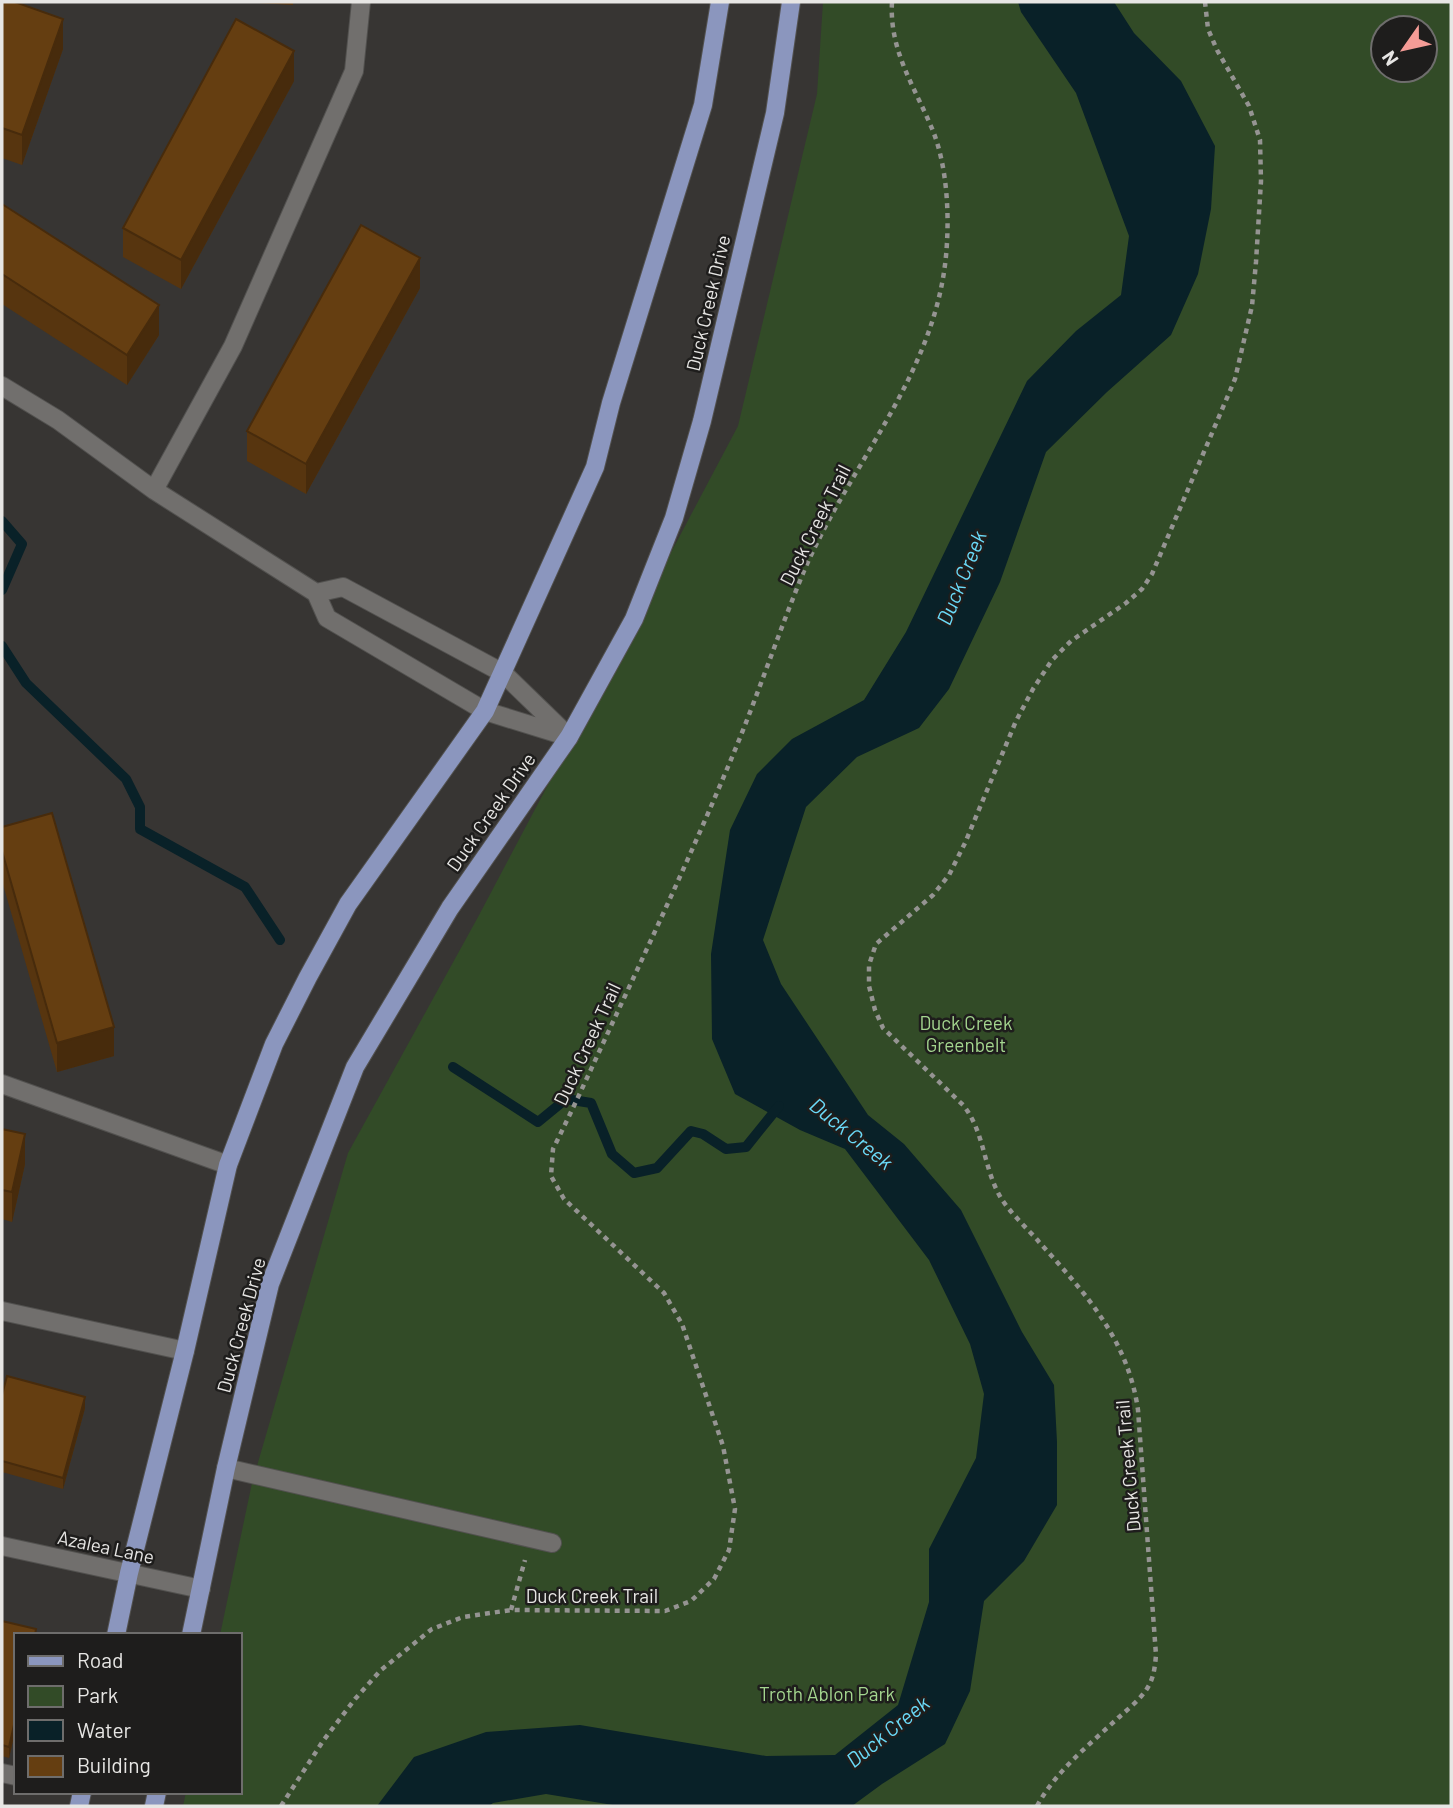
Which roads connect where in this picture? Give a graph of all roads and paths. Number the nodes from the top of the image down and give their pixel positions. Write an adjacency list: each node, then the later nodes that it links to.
1 (360, 2): 7 (street)
2 (720, 2): 9 (main road)
3 (791, 2): 11 (main road, Duck Creek Drive)
4 (892, 2): 22 (path, Duck Creek Trail)
5 (1205, 2): 26 (path, Duck Creek Trail)
6 (2, 386): 7 (street)
7 (154, 490): 8 (street)
8 (316, 593): 9 (street); 10 (street)
9 (503, 673): 10 (main road); 11 (street)
10 (485, 711): 11 (street); 13 (main road)
11 (569, 737): 16 (main road, Duck Creek Drive)
12 (2, 1084): 13 (street)
13 (228, 1165): 15 (main road)
14 (2, 1311): 15 (street)
15 (186, 1351): 20 (main road)
16 (226, 1468): 17 (street); 21 (main road, Duck Creek Drive)
17 (530, 1538): 18 (street); 22 (path)
18 (552, 1542)
19 (2, 1546): 20 (street, Azalea Lane)
20 (129, 1573): 21 (street, Azalea Lane); 23 (main road)
21 (201, 1589): 24 (main road, Duck Creek Drive)
22 (511, 1610): 25 (path, Duck Creek Trail)
23 (116, 1633)
24 (191, 1633)
25 (281, 1806)
26 (1037, 1806)

